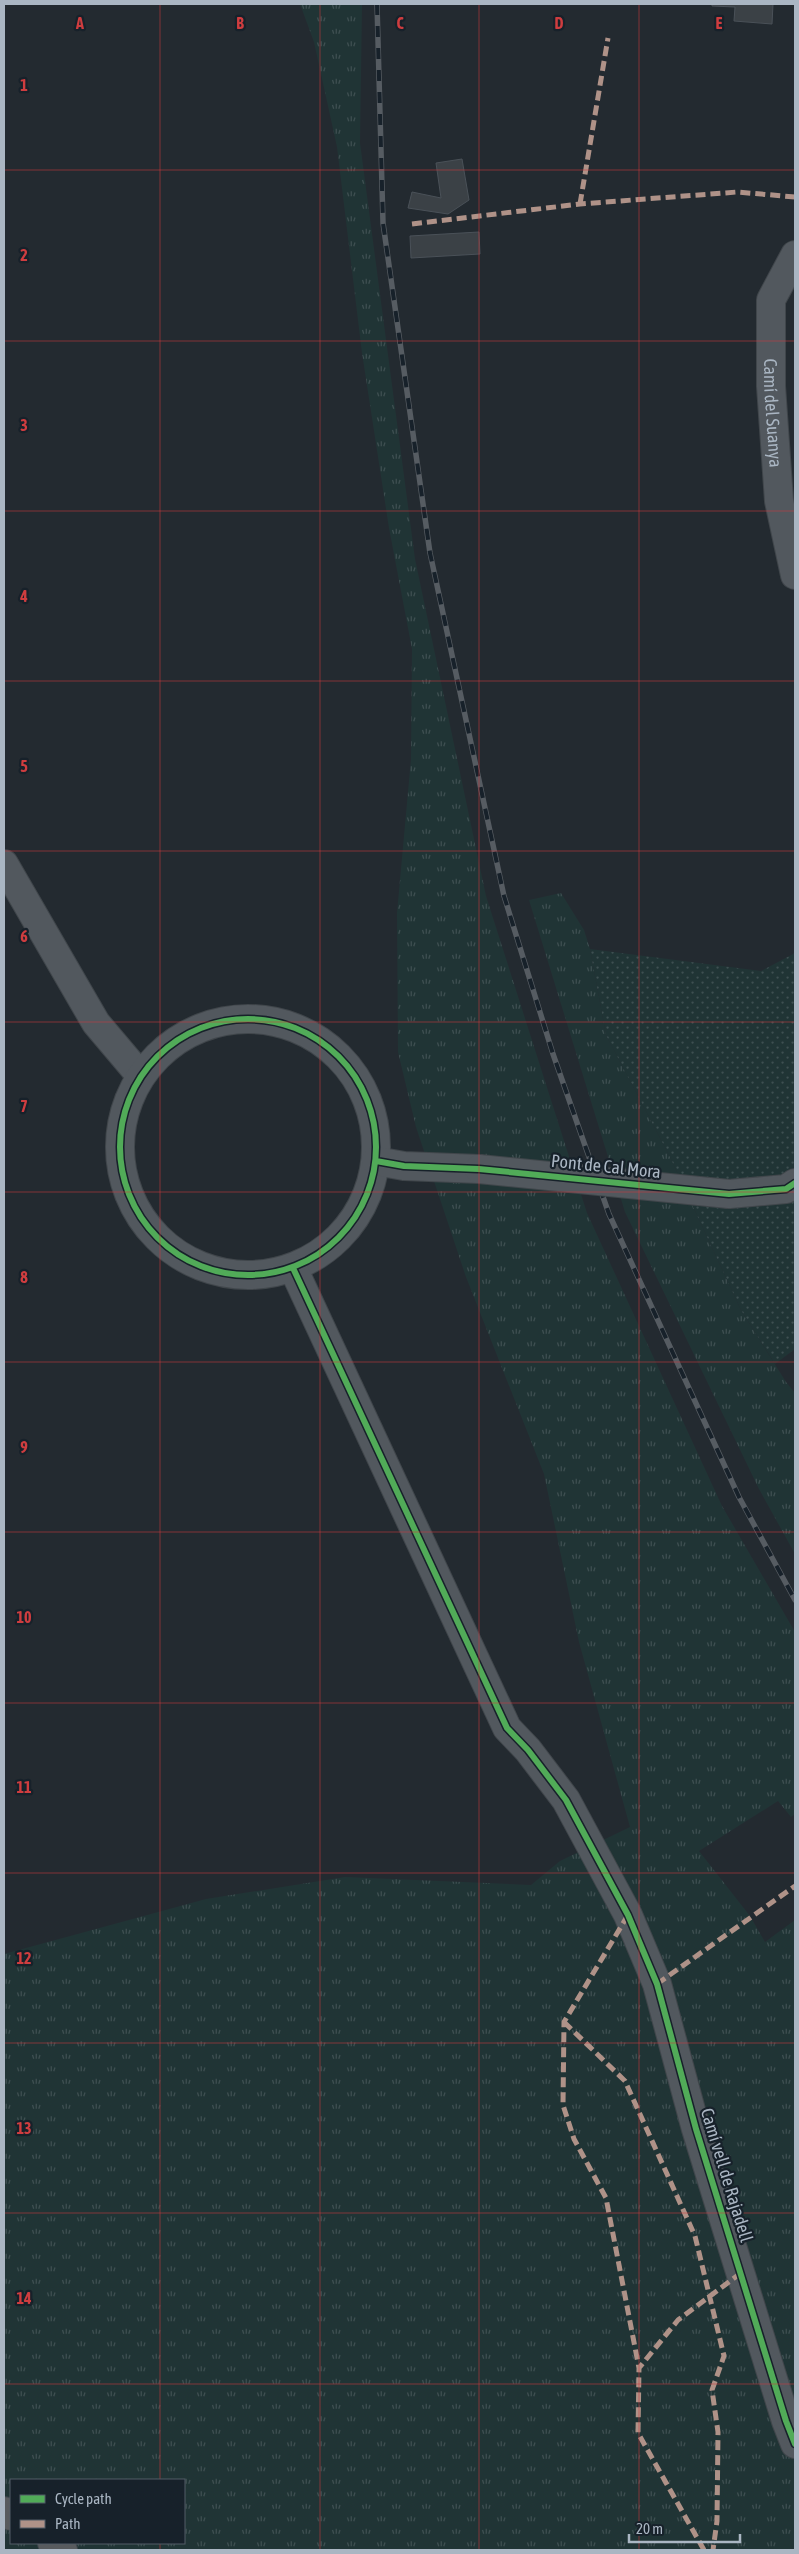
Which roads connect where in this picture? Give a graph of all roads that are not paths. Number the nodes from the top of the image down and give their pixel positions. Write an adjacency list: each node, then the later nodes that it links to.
1 (795, 255): 2 (street, Camí del Suanya)
2 (795, 575)
3 (4, 864): 4 (street)
4 (140, 1075): 5 (street); 7 (street)
5 (376, 1161): 6 (street, Pont de Cal Mora, bridge); 7 (street)
6 (795, 1183)
7 (293, 1268): 8 (street, Camí vell de Rajadell)
8 (795, 2444)

